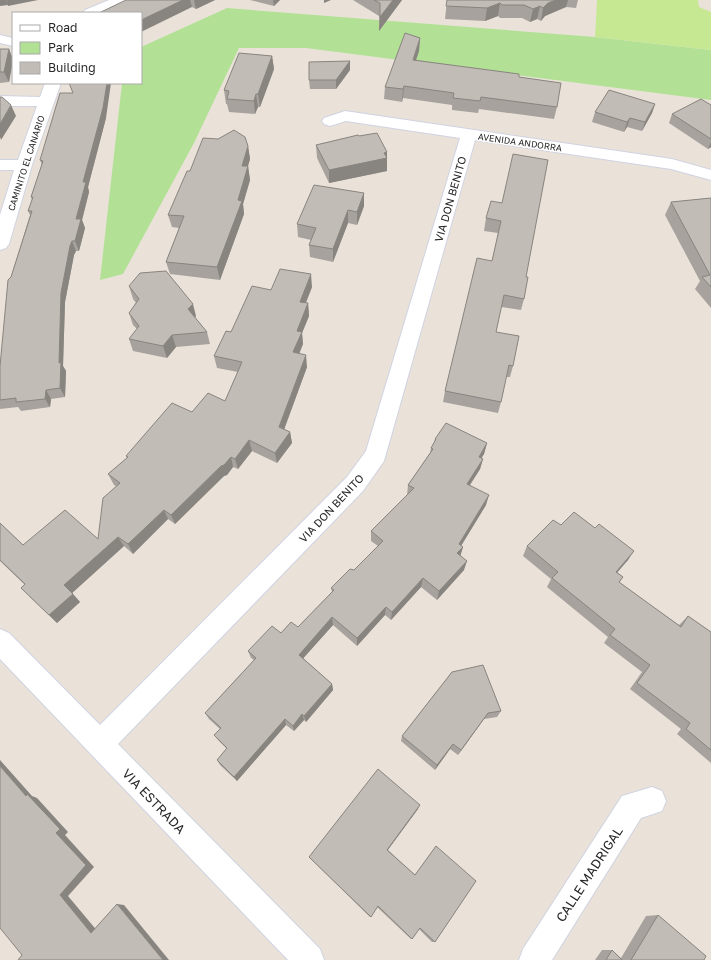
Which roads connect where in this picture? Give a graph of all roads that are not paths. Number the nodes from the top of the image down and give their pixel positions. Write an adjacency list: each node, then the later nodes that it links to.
1 (120, 0): 2 (street)
2 (92, 12)
3 (0, 39): 4 (street)
4 (12, 42)
5 (54, 84): 7 (street, CAMINITO EL CANARIO)
6 (0, 101): 7 (street)
7 (46, 102): 11 (street, CAMINITO EL CANARIO)
8 (330, 121): 9 (street, AVENIDA ANDORRA)
9 (470, 134): 12 (street, AVENIDA ANDORRA); 15 (street, VIA DON BENITO)
10 (0, 165): 11 (street)
11 (24, 165): 13 (street, CAMINITO EL CANARIO)
12 (711, 175)
13 (0, 244)
14 (0, 641): 15 (street, VIA ESTRADA)
15 (99, 745): 17 (street, VIA ESTRADA)
16 (652, 801): 18 (street, CALLE MADRIGAL)
17 (309, 960)
18 (534, 960)

